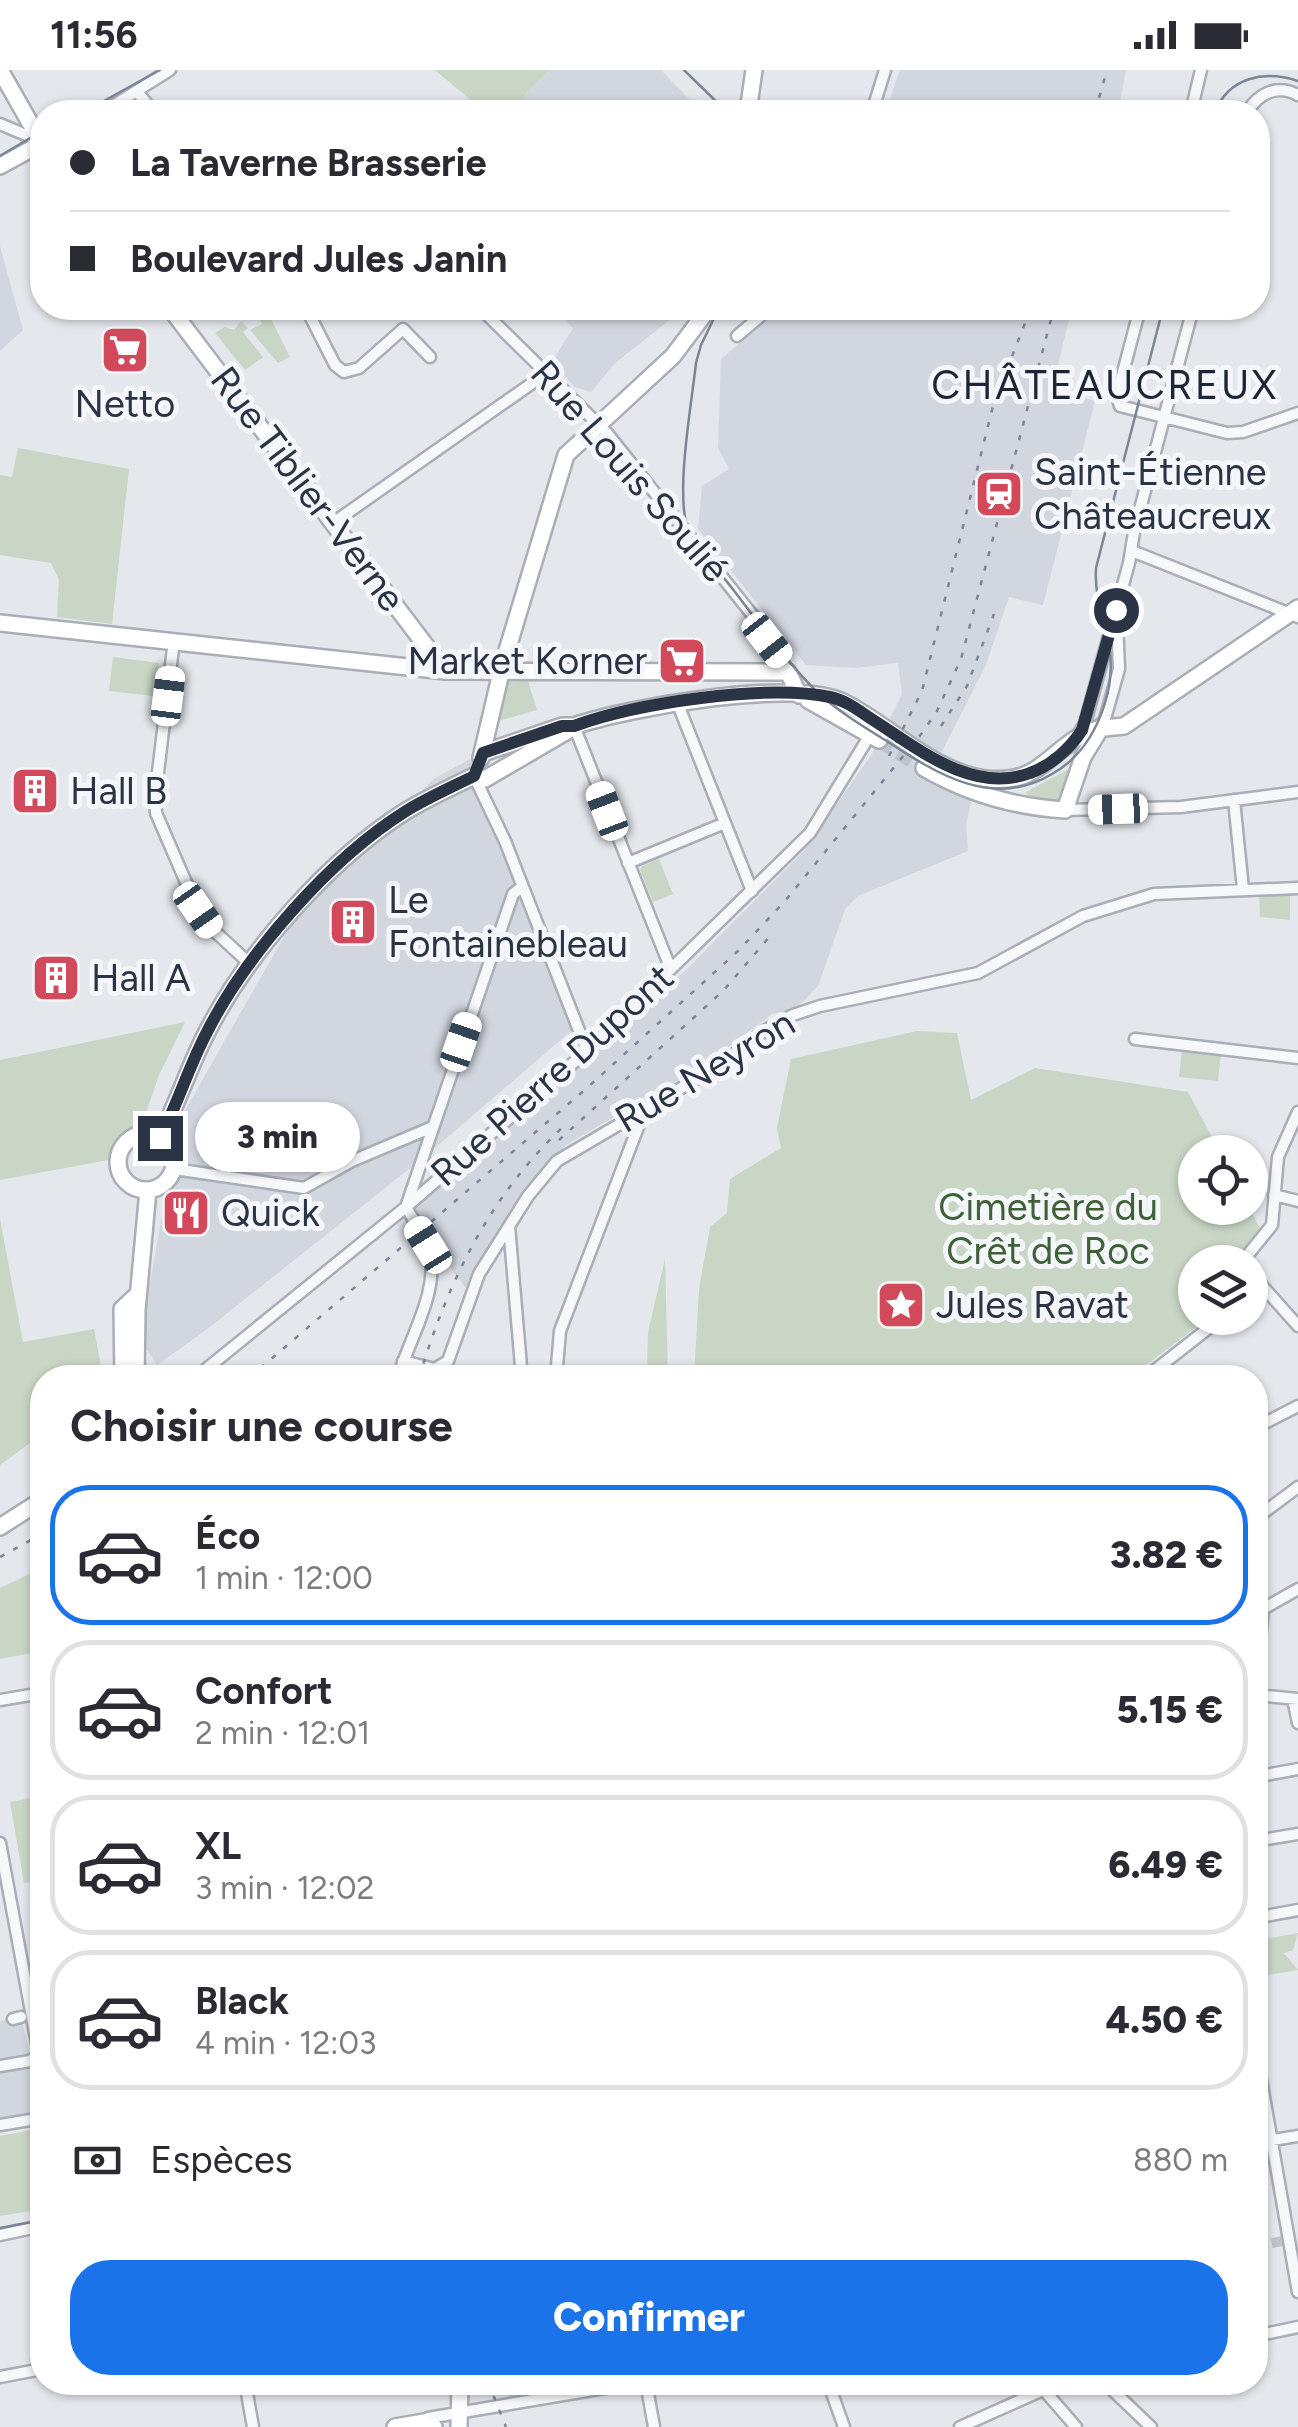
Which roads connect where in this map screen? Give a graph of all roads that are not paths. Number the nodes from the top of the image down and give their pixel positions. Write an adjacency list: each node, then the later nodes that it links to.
1 (0, 70): 14 (main road)
2 (170, 70): 7 (street)
3 (754, 70): 10 (main road)
4 (885, 70): 11 (street)
5 (1202, 70): 12 (street)
6 (1294, 92): 13 (street)
7 (138, 93): 8 (street); 9 (street)
8 (125, 100)
9 (144, 100)
10 (750, 100)
11 (876, 100)
12 (1194, 100)
13 (1259, 100)
14 (30, 122)
15 (0, 124): 16 (street)
16 (30, 136)
17 (30, 150): 18 (main road)
18 (0, 166)
19 (179, 320): 32 (main road, Rue Tiblier-Verne)
20 (312, 320): 27 (street)
21 (493, 320): 28 (street, Rue Louis Soulié)
22 (700, 320): 31 (main road)
23 (756, 320): 26 (street)
24 (1137, 320): 30 (street)
25 (1191, 320): 30 (street)
26 (737, 336)
27 (430, 357)
28 (548, 372): 31 (street, Rue Louis Soulié); 32 (street)
29 (1298, 413): 30 (street)
30 (1165, 418): 33 (street)
31 (598, 424): 39 (main road); 40 (street, Rue Louis Soulié)
32 (332, 523): 38 (main road, Rue Tiblier-Verne)
33 (1132, 551): 34 (street); 35 (street)
34 (1116, 610): 45 (street); 47 (street)
35 (1295, 613): 45 (main road)
36 (0, 623): 37 (main road)
37 (174, 640): 38 (main road); 60 (street)
38 (452, 671): 39 (main road); 42 (main road, Rue Tiblier-Verne)
39 (501, 672): 40 (main road); 42 (main road)
40 (788, 672): 41 (main road, Rue Louis Soulié)
41 (798, 695): 43 (main road); 46 (main road)
42 (494, 701): 48 (main road)
43 (677, 702): 44 (main road); 54 (street)
44 (574, 726): 48 (main road); 50 (main road); 55 (street)
45 (1102, 726): 47 (main road); 53 (main road)
46 (878, 734): 49 (main road); 59 (street, Rue Pierre Dupont)
47 (1077, 738): 49 (main road)
48 (483, 753): 50 (main road)
49 (927, 762): 53 (main road)
50 (474, 776): 56 (street); 60 (main road)
51 (1298, 792): 52 (street)
52 (1234, 800): 53 (street); 58 (street)
53 (1065, 810)
54 (725, 823): 55 (street); 59 (street)
55 (628, 864): 61 (street)
56 (522, 886): 63 (street); 67 (street)
57 (1298, 888): 58 (street, Rue Neyron)
58 (1243, 889): 65 (street, Rue Neyron)
59 (752, 891): 61 (street, Rue Pierre Dupont)
60 (250, 964): 68 (main road)
61 (670, 967): 63 (street, Rue Pierre Dupont)
62 (1135, 1039): 64 (street)
63 (587, 1051): 73 (street, Rue Pierre Dupont)
64 (1298, 1058)
65 (645, 1109): 74 (street, Rue Neyron); 88 (street)
66 (1298, 1112): 71 (street)
67 (430, 1128): 69 (street); 73 (street)
68 (160, 1138): 69 (main road); 70 (main road)
69 (174, 1169): 70 (main road)
70 (148, 1190): 77 (main road)
71 (1274, 1195): 72 (street); 75 (street)
72 (1298, 1201)
73 (406, 1207): 80 (street); 83 (street, Rue Pierre Dupont)
74 (509, 1226): 86 (street, Rue Neyron); 87 (street)
75 (1256, 1245)
76 (1268, 1292): 78 (street)
77 (138, 1294): 81 (main road); 82 (main road)
78 (1298, 1326)
79 (1200, 1335): 89 (street)
80 (403, 1361): 84 (street); 85 (street, Rue Neyron)
81 (123, 1365)
82 (136, 1365)
83 (211, 1365)
84 (402, 1365)
85 (419, 1365)
86 (442, 1365)
87 (521, 1365)
88 (557, 1365)
89 (1162, 1365)
90 (1298, 1406): 91 (street)
91 (1268, 1421)
92 (1298, 1487): 94 (street)
93 (30, 1508): 95 (main road)
94 (1268, 1509)
95 (0, 1527)
96 (1298, 1590): 97 (street)
97 (1268, 1607)
98 (30, 1694): 101 (street)
99 (1268, 1695): 100 (street)
100 (1296, 1699): 102 (street)
101 (0, 1700)
102 (1298, 1723)
103 (1298, 1769): 104 (street)
104 (1268, 1775)
105 (1298, 1834): 106 (street)
106 (1268, 1839)
107 (0, 1843): 110 (street)
108 (1298, 1910): 109 (street)
109 (1268, 1916)
110 (30, 2001)
111 (30, 2061): 112 (street)
112 (0, 2066)
113 (1268, 2118): 117 (street)
114 (30, 2120): 115 (street)
115 (0, 2125)
116 (1298, 2136): 117 (street)
117 (1272, 2140): 118 (street); 121 (street)
118 (1268, 2141)
119 (30, 2229): 120 (street)
120 (0, 2235)
121 (1298, 2292)
122 (1298, 2327): 123 (street)
123 (1268, 2333)
124 (30, 2371): 125 (street)
125 (0, 2377)
126 (247, 2395): 136 (street)
127 (460, 2395): 134 (main road)
128 (582, 2395): 134 (street)
129 (646, 2395): 138 (street)
130 (833, 2395): 139 (street)
131 (1033, 2395): 140 (street)
132 (1048, 2395): 141 (street)
133 (1118, 2395): 142 (street)
134 (460, 2421): 135 (street)
135 (429, 2424): 137 (main road)
136 (253, 2427)
137 (395, 2427)
138 (654, 2427)
139 (844, 2427)
140 (960, 2427)
141 (1076, 2427)
142 (1152, 2427)

